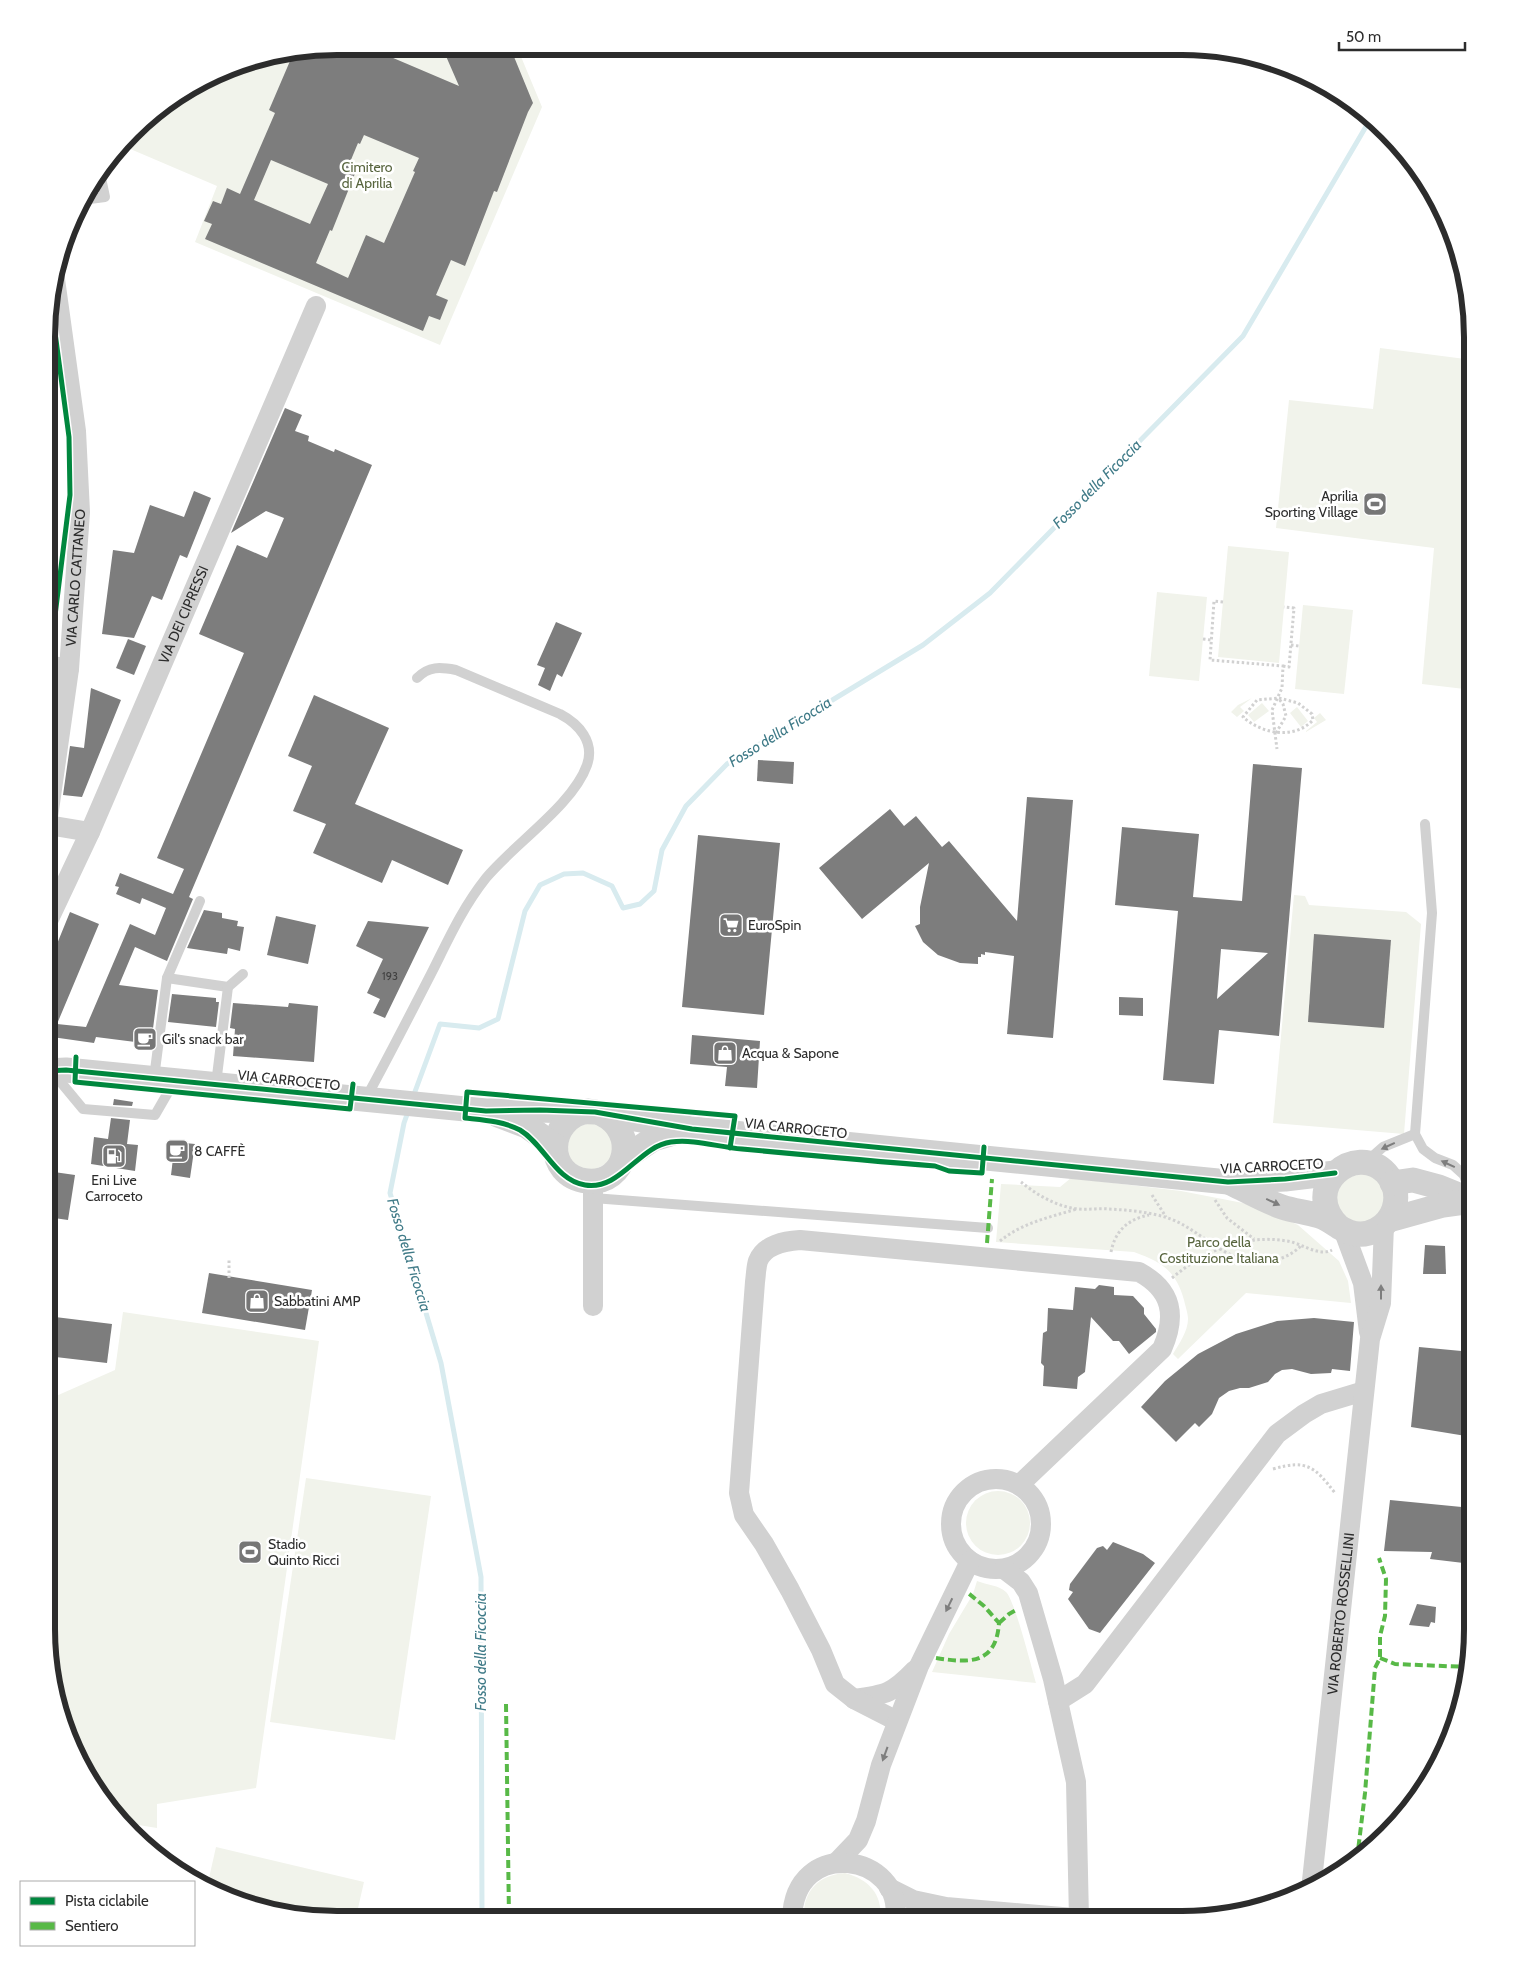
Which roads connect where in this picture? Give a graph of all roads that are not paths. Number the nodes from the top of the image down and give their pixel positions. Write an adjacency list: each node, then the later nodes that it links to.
1 (102, 181): 2 (lane)
2 (91, 199)
3 (58, 297): 6 (street, VIA CARLO CATTANEO)
4 (316, 306): 11 (street, VIA DEI CIPRESSI)
5 (55, 667): 6 (street)
6 (69, 669): 8 (street, VIA CARLO CATTANEO)
7 (417, 678): 21 (lane)
8 (55, 768)
9 (1425, 824): 25 (lane)
10 (55, 826): 11 (street)
11 (90, 832): 13 (street, VIA DEI CIPRESSI)
12 (200, 901): 15 (lane)
13 (55, 906)
14 (243, 974): 16 (lane)
15 (167, 978): 16 (lane); 19 (lane)
16 (228, 987): 20 (lane)
17 (55, 1068): 19 (street, VIA CARROCETO)
18 (55, 1071): 19 (lane)
19 (165, 1079): 20 (street, VIA CARROCETO)
20 (216, 1084): 21 (street, VIA CARROCETO)
21 (366, 1099): 22 (street, VIA CARROCETO)
22 (486, 1111): 23 (street, VIA CARROCETO); 26 (street, VIA CARROCETO)
23 (595, 1112): 24 (street, VIA CARROCETO); 26 (street); 27 (street)
24 (692, 1128): 27 (street, VIA CARROCETO); 32 (street, VIA CARROCETO)
25 (1415, 1134): 28 (lane, one-way to 28); 30 (lane, one-way to 25)
26 (555, 1146): 33 (street)
27 (623, 1159): 33 (street, VIA CARROCETO)
28 (1365, 1163): 29 (street, VIA CARROCETO); 31 (street)
29 (1335, 1173): 32 (street, VIA CARROCETO); 38 (street, VIA CARROCETO)
30 (1464, 1175)
31 (1392, 1183): 34 (street); 36 (street)
32 (1221, 1188): 38 (street, VIA CARROCETO, one-way to 38)
33 (593, 1189): 37 (lane); 39 (street)
34 (1464, 1197)
35 (1464, 1201): 36 (street, VIA CARROCETO)
36 (1386, 1222): 38 (street, VIA CARROCETO); 40 (street, VIA ROBERTO ROSSELLINI, one-way to 36)
37 (988, 1228)
38 (1338, 1235): 40 (street, VIA ROBERTO ROSSELLINI)
39 (593, 1306)
40 (1370, 1339): 41 (street, VIA ROBERTO ROSSELLINI)
41 (1364, 1391): 49 (street); 52 (street, VIA ROBERTO ROSSELLINI)
42 (1020, 1485): 43 (street); 44 (street); 48 (street)
43 (1033, 1551): 45 (street); 46 (street)
44 (970, 1561): 45 (street); 47 (street, one-way to 47)
45 (1004, 1569): 46 (street)
46 (1028, 1594): 49 (street)
47 (919, 1666): 48 (street); 50 (street)
48 (854, 1699): 50 (street)
49 (1058, 1701): 57 (street)
50 (897, 1721): 51 (street, one-way to 51)
51 (837, 1862): 53 (street); 54 (street)
52 (1312, 1879)
53 (888, 1888): 55 (street); 56 (street)
54 (793, 1911)
55 (895, 1911)
56 (992, 1911)
57 (1084, 1911)

